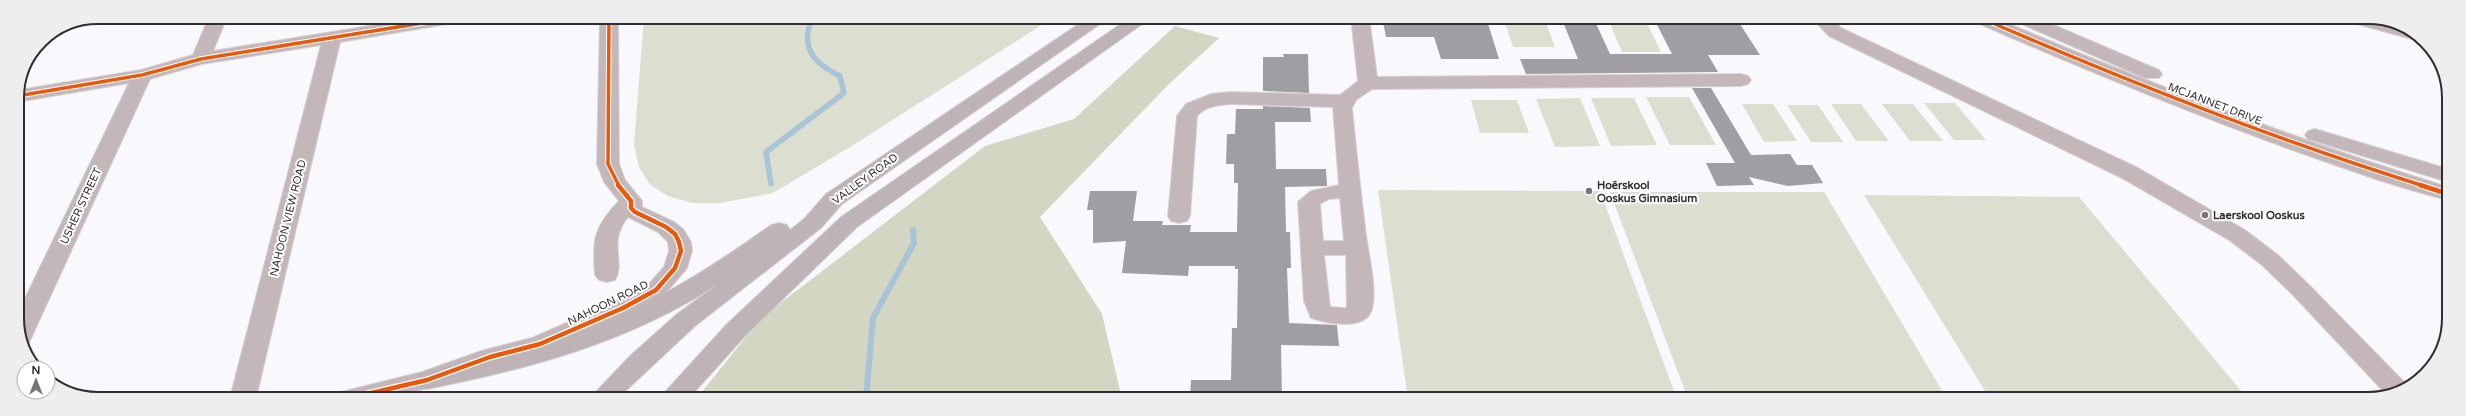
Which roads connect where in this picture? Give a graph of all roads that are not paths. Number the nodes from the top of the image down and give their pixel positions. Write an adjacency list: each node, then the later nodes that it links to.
1 (215, 24): 10 (street)
2 (417, 24): 9 (street)
3 (608, 24): 20 (street, NAHOON ROAD)
4 (1092, 24): 19 (highway, VALLEY ROAD)
5 (1133, 24): 31 (highway)
6 (1361, 24): 13 (street)
7 (1827, 24): 27 (street)
8 (2034, 25): 16 (street, MCJANNET DRIVE); 18 (street, MCJANNET DRIVE)
9 (332, 38): 10 (street); 28 (street, NAHOON VIEW ROAD)
10 (201, 59): 11 (street)
11 (142, 75): 14 (street); 25 (street, USHER STREET)
12 (1741, 80): 13 (street)
13 (1368, 83): 15 (street)
14 (24, 95)
15 (1344, 101): 17 (street); 21 (street)
16 (2442, 174)
17 (1350, 191): 22 (street); 23 (street)
18 (2442, 192)
19 (834, 199): 26 (highway); 30 (highway, VALLEY ROAD)
20 (631, 200): 24 (street); 26 (street, NAHOON ROAD)
21 (1179, 216)
22 (1312, 248): 23 (street); 23 (street)
23 (1356, 248)
24 (608, 275)
25 (25, 326)
26 (427, 380): 29 (street)
27 (2394, 387)
28 (244, 392)
29 (376, 392)
30 (609, 392)
31 (679, 392)

